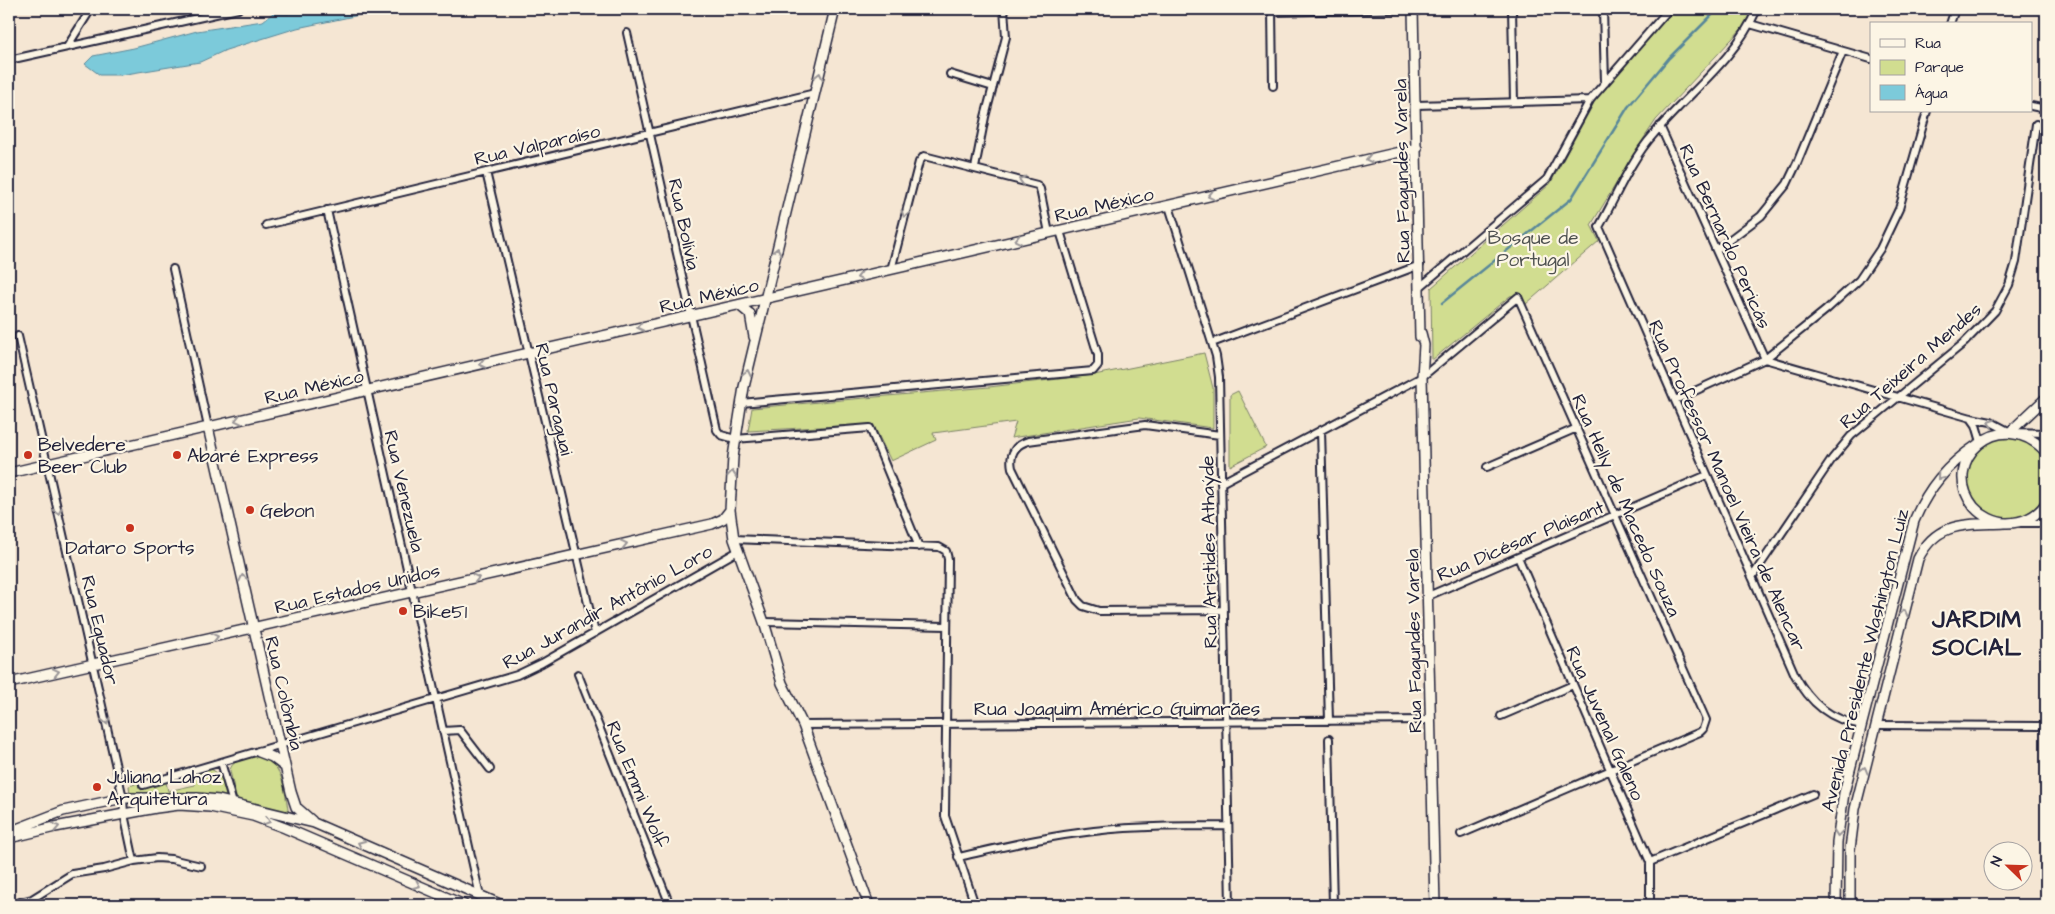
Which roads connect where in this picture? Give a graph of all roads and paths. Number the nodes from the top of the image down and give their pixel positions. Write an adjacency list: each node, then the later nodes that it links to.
1 (91, 9): 15 (street)
2 (238, 9): 15 (street)
3 (835, 9): 23 (main road, one-way to 3)
4 (1004, 9): 22 (street)
5 (1413, 9): 11 (street); 26 (main road, Rua Fagundes Varela)
6 (1512, 9): 25 (street)
7 (1603, 9): 20 (street)
8 (1669, 9): 20 (street)
9 (1757, 9): 13 (street)
10 (1954, 9): 12 (street)
11 (1272, 10): 21 (street)
12 (1951, 22)
13 (1750, 24): 16 (street); 31 (street)
14 (628, 33): 32 (street, Rua Bolívia)
15 (67, 47): 18 (street)
16 (1843, 51): 17 (street); 41 (street)
17 (1870, 59)
18 (9, 60)
19 (950, 74): 22 (street)
20 (1605, 83): 24 (street)
21 (1273, 86)
22 (993, 87): 34 (street)
23 (815, 93): 32 (street, Rua Valparaíso); 46 (main road, one-way to 23)
24 (1590, 100): 25 (street); 45 (street)
25 (1514, 102): 26 (street)
26 (1416, 105): 33 (main road, Rua Fagundes Varela)
27 (2032, 106): 28 (street)
28 (2046, 109)
29 (1927, 112): 53 (street)
30 (2036, 124): 56 (street, Rua Teixeira Mendes)
31 (1660, 126): 41 (street, Rua Bernardo Pericás); 58 (street, Rua Professor Manoel Vieira de Alencar)
32 (650, 133): 35 (street, Rua Valparaíso); 48 (street, Rua Bolívia)
33 (1416, 148): 36 (main road, Rua México, one-way to 36); 42 (main road, Rua Fagundes Varela)
34 (975, 168): 40 (street, one-way to 34); 44 (street, one-way to 44)
35 (486, 172): 37 (street, Rua Valparaíso); 52 (street, Rua Paraguai)
36 (1169, 206): 39 (main road, Rua México); 51 (street, Rua Aristides Athaýde)
37 (327, 210): 38 (street, Rua Valparaíso); 55 (street, Rua Venezuela)
38 (266, 225)
39 (1060, 231): 40 (main road, Rua México); 59 (street)
40 (1049, 233): 44 (main road, Rua México, one-way to 44)
41 (1716, 250): 53 (street, Rua Bernardo Pericás)
42 (1420, 265): 45 (main road, Rua Fagundes Varela); 51 (street)
43 (173, 269): 61 (street, Rua Colômbia)
44 (891, 270): 46 (main road, Rua México, one-way to 46)
45 (1420, 287): 54 (main road, Rua Fagundes Varela)
46 (766, 299): 47 (main road, Rua México); 50 (main road)
47 (739, 305): 48 (main road, Rua México); 50 (main road)
48 (690, 316): 52 (main road, Rua México, one-way to 52); 67 (street, Rua Bolívia)
49 (18, 336): 70 (street, Rua Equador)
50 (755, 342): 59 (main road, one-way to 50)
51 (1212, 343): 66 (street, Rua Aristides Athaýde)
52 (529, 353): 55 (main road, Rua México, one-way to 55); 85 (street, Rua Paraguai)
53 (1765, 359): 56 (street); 58 (street)
54 (1422, 377): 62 (street, Rua Helly de Macedo Souza); 63 (street); 89 (main road, Rua Fagundes Varela)
55 (367, 390): 61 (main road, Rua México, one-way to 61); 88 (street, Rua Venezuela)
56 (1897, 397): 60 (street); 87 (street, Rua Teixeira Mendes)
57 (2046, 398): 64 (main road)
58 (1675, 400): 73 (street, Rua Professor Manoel Vieira de Alencar)
59 (741, 403): 67 (main road)
60 (1971, 418): 64 (street, one-way to 60); 68 (street)
61 (208, 427): 70 (main road, Rua México); 93 (main road, Rua Colômbia, one-way to 61)
62 (1577, 428): 71 (street); 77 (street, Rua Helly de Macedo Souza)
63 (1321, 430): 74 (street); 102 (street)
64 (2010, 432): 65 (street); 68 (main road, Avenida Presidente Washington Luiz); 69 (main road)
65 (2046, 433)
66 (1220, 435): 74 (street, Rua Aristides Athaýde); 90 (street)
67 (735, 439): 76 (main road, one-way to 67); 83 (street)
68 (1979, 444): 81 (main road); 106 (main road, Avenida Presidente Washington Luiz, one-way to 106)
69 (2046, 452)
70 (47, 464): 72 (main road, Rua México); 95 (street, Rua Equador, one-way to 95)
71 (1487, 467)
72 (9, 473)
73 (1708, 475): 77 (street, Rua Dicésar Plaisant); 87 (street, Rua Professor Manoel Vieira de Alencar)
74 (1221, 483): 90 (street, Rua Aristides Athaýde)
75 (2046, 503): 78 (main road)
76 (730, 510): 80 (main road, Rua Estados Unidos); 82 (main road)
77 (1616, 515): 86 (street, Rua Dicésar Plaisant); 116 (street, Rua Helly de Macedo Souza)
78 (2017, 523): 79 (street); 81 (main road, Avenida Presidente Washington Luiz)
79 (2046, 523)
80 (712, 524): 82 (main road); 85 (main road, Rua Estados Unidos, one-way to 80)
81 (2005, 524): 107 (main road, Avenida Presidente Washington Luiz, one-way to 81)
82 (734, 539): 83 (street); 84 (main road)
83 (919, 547): 92 (street)
84 (738, 551): 91 (main road); 94 (street, Rua Jurandir Antônio Loro)
85 (576, 555): 88 (main road, Rua Estados Unidos, one-way to 85); 94 (street, Rua Paraguai)
86 (1518, 557): 89 (street, Rua Dicésar Plaisant); 98 (street, Rua Juvenal Galeno)
87 (1752, 577): 106 (street, Rua Professor Manoel Vieira de Alencar)
88 (412, 592): 93 (main road, Rua Estados Unidos); 99 (street, Rua Venezuela)
89 (1428, 596): 101 (main road, Rua Fagundes Varela)
90 (1224, 610): 103 (street, Rua Aristides Athaýde)
91 (764, 622): 92 (street); 105 (main road)
92 (947, 626): 104 (street)
93 (254, 628): 95 (main road, Rua Estados Unidos, one-way to 93); 111 (main road, Rua Colômbia)
94 (595, 633): 99 (street, Rua Jurandir Antônio Loro)
95 (93, 664): 97 (main road, Rua Estados Unidos, one-way to 95); 119 (street, Rua Equador, one-way to 119)
96 (578, 674): 135 (street, Rua Emmi Wolf)
97 (9, 683)
98 (1573, 685): 100 (street); 116 (street, Rua Juvenal Galeno)
99 (436, 700): 109 (street, Rua Venezuela); 111 (street, Rua Jurandir Antônio Loro)
100 (1501, 716)
101 (1431, 720): 102 (street, Rua Joaquim Américo Guimarães); 140 (main road, Rua Fagundes Varela)
102 (1329, 721): 103 (street, Rua Joaquim Américo Guimarães)
103 (1226, 722): 104 (street, Rua Joaquim Américo Guimarães); 123 (street, Rua Aristides Athaýde)
104 (946, 724): 105 (street, Rua Joaquim Américo Guimarães); 127 (street)
105 (803, 725): 136 (main road)
106 (1862, 725): 107 (main road); 142 (main road, Avenida Presidente Washington Luiz, one-way to 142)
107 (1876, 725): 108 (street); 143 (main road, Avenida Presidente Washington Luiz, one-way to 107)
108 (2046, 726)
109 (443, 731): 115 (street); 131 (street, Rua Venezuela)
110 (1329, 739): 139 (street)
111 (280, 745): 112 (street, Rua Jurandir Antônio Loro); 114 (main road, Rua Colômbia)
112 (259, 752): 113 (street, Rua Jurandir Antônio Loro); 114 (main road)
113 (221, 762): 117 (street, Rua Jurandir Antônio Loro); 120 (street)
114 (285, 767): 122 (main road, Rua Colômbia)
115 (490, 769)
116 (1610, 770): 125 (street); 129 (street, Rua Juvenal Galeno)
117 (143, 785)
118 (1813, 794): 129 (street)
119 (123, 798): 120 (main road); 121 (street, Rua Equador); 124 (main road)
120 (234, 808): 121 (main road); 122 (main road); 133 (main road, one-way to 133)
121 (124, 814): 126 (main road, one-way to 121); 128 (street, Rua Equador)
122 (314, 823): 131 (main road, one-way to 122)
123 (1228, 826): 127 (street); 138 (street, Rua Aristides Athaýde)
124 (9, 832)
125 (1461, 834)
126 (9, 838)
127 (958, 857): 137 (street)
128 (134, 861): 130 (street); 132 (street)
129 (1650, 862): 141 (street, Rua Juvenal Galeno)
130 (202, 866)
131 (480, 896): 134 (main road)
132 (20, 902)
133 (464, 905)
134 (502, 905)
135 (670, 905)
136 (869, 905)
137 (975, 905)
138 (1230, 905)
139 (1333, 905)
140 (1435, 905)
141 (1650, 905)
142 (1836, 905)
143 (1850, 905)

